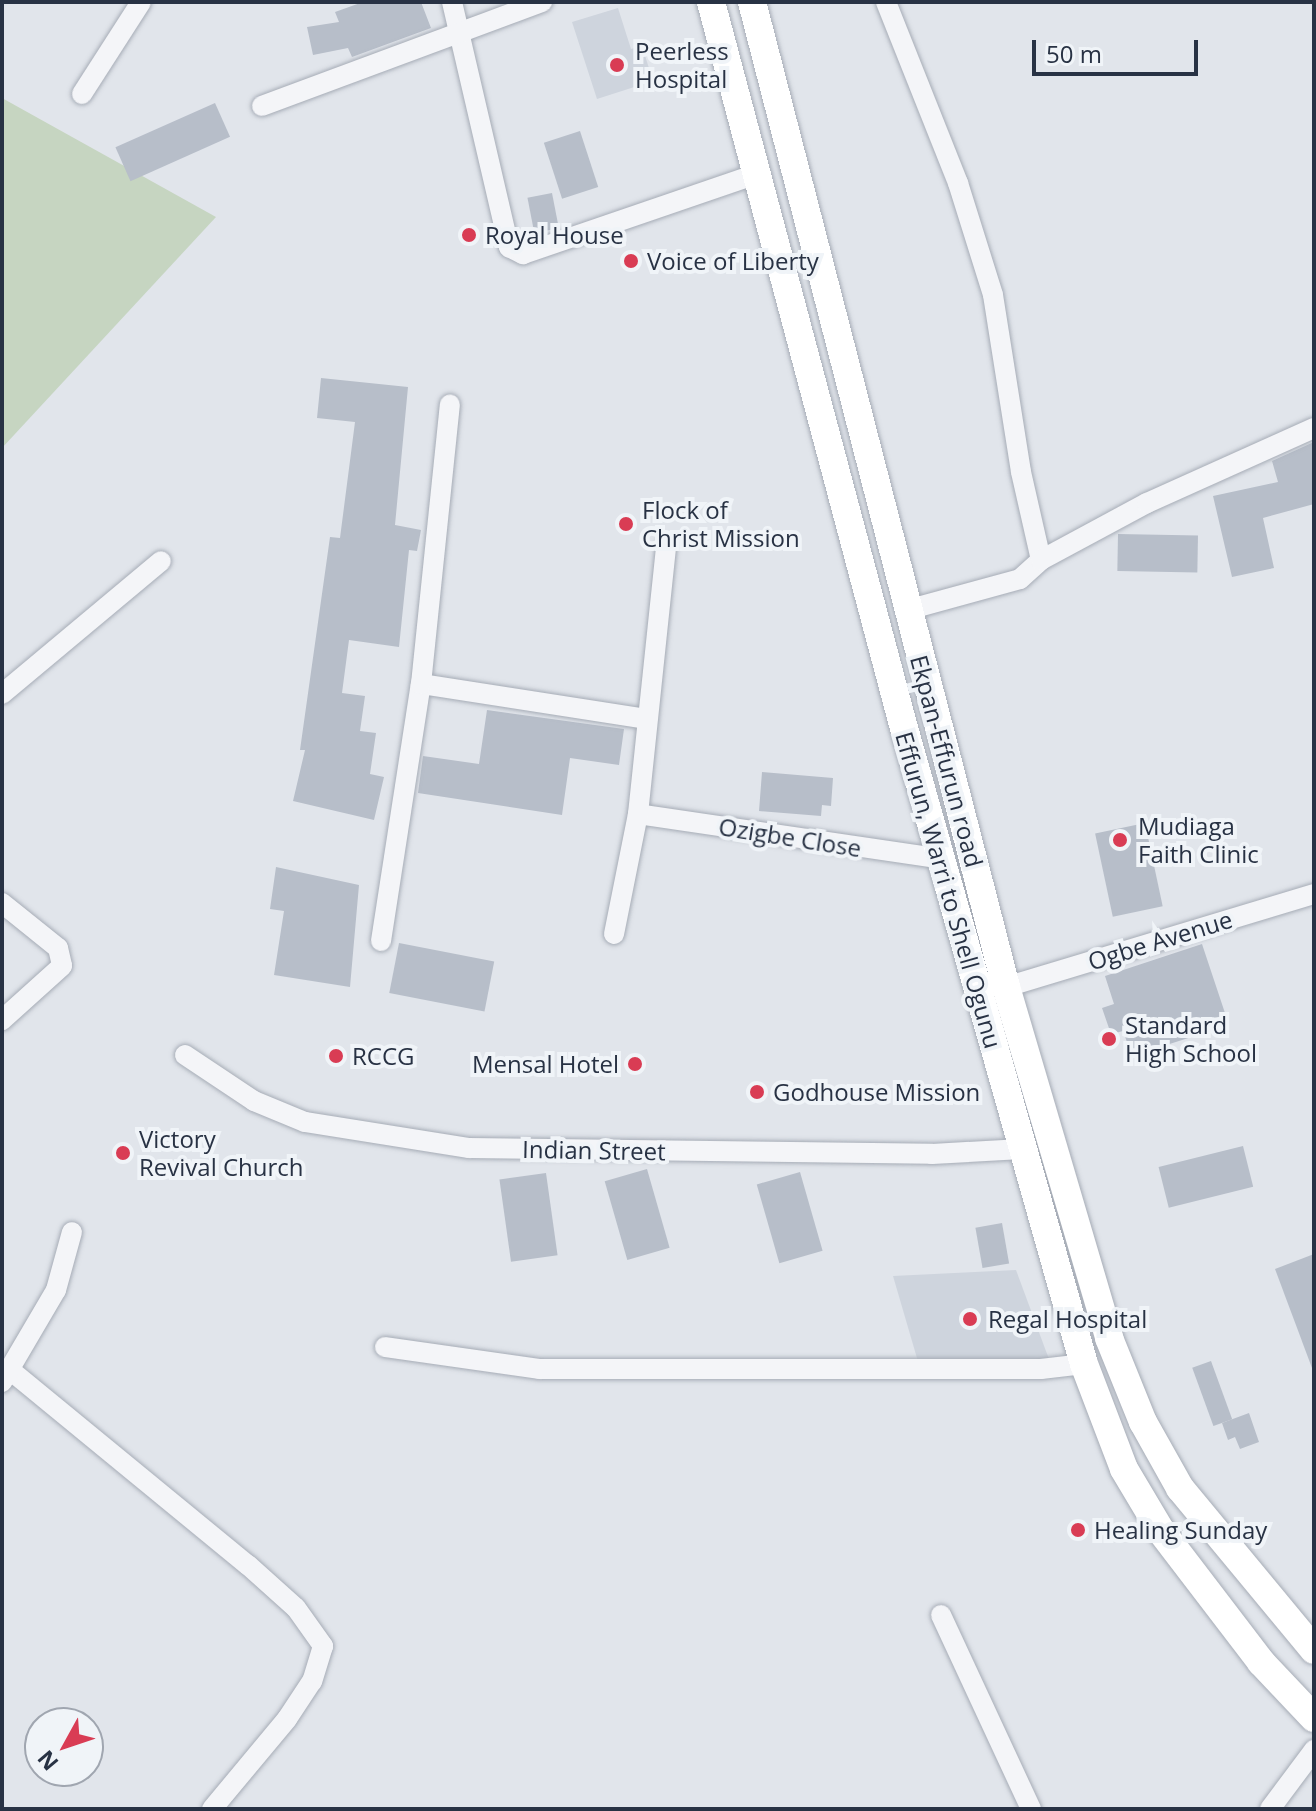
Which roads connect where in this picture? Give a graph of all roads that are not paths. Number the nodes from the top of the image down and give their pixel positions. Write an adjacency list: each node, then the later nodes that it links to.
1 (141, 2): 8 (street)
2 (452, 2): 7 (street)
3 (542, 2): 7 (street)
4 (711, 2): 10 (main road, Effurun, Warri to Shell Ogunu)
5 (752, 2): 16 (main road, Ekpan-Effurun road)
6 (886, 2): 14 (street)
7 (461, 33): 9 (street); 10 (street)
8 (82, 94)
9 (262, 106)
10 (759, 173): 21 (main road, Effurun, Warri to Shell Ogunu)
11 (450, 405): 17 (street)
12 (1314, 428): 14 (street)
13 (666, 546): 19 (street)
14 (1041, 560): 16 (street)
15 (161, 561): 18 (street)
16 (907, 610): 26 (main road, Ekpan-Effurun road)
17 (421, 684): 19 (street); 25 (street)
18 (2, 694)
19 (647, 719): 20 (street)
20 (638, 814): 21 (street, Ozigbe Close); 24 (street)
21 (943, 859): 29 (main road, Effurun, Warri to Shell Ogunu)
22 (1314, 894): 26 (street, Ogbe Avenue)
23 (2, 903): 27 (street)
24 (614, 934)
25 (381, 941)
26 (1006, 987): 35 (main road, Ekpan-Effurun road)
27 (2, 1020)
28 (185, 1055): 29 (street, Indian Street)
29 (1022, 1149): 32 (main road, Effurun, Warri to Shell Ogunu)
30 (72, 1232): 33 (street)
31 (385, 1347): 32 (street)
32 (1084, 1364): 36 (main road, Effurun, Warri to Shell Ogunu)
33 (6, 1375): 38 (street)
34 (941, 1615): 39 (street)
35 (1314, 1650)
36 (1314, 1718)
37 (1314, 1750): 40 (street)
38 (212, 1809)
39 (1031, 1809)
40 (1270, 1809)

